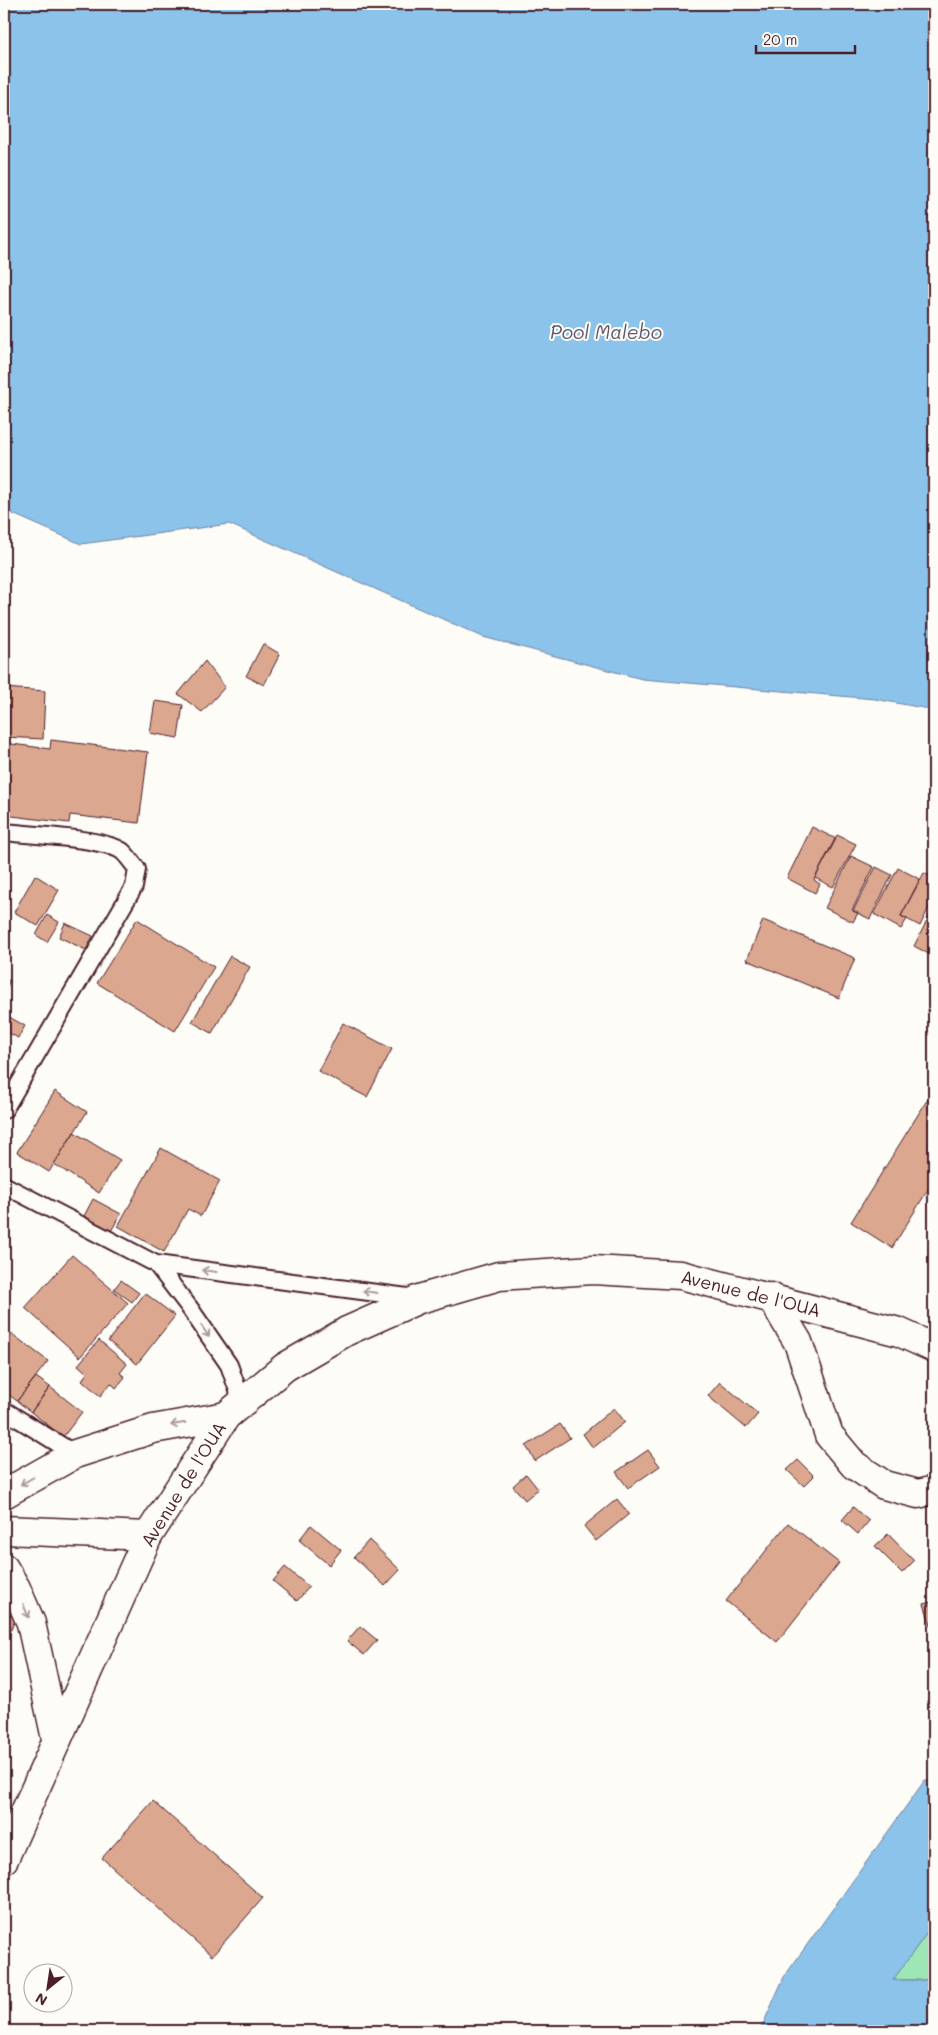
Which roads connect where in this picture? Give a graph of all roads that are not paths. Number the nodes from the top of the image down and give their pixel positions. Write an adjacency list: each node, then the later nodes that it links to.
1 (4, 832): 2 (lane)
2 (4, 1110)
3 (4, 1185): 4 (lane)
4 (156, 1264): 6 (lane, one-way to 4); 8 (lane, one-way to 8)
5 (771, 1297): 6 (main road, Avenue de l'OUA); 7 (main road, Avenue de l'OUA); 12 (main road)
6 (419, 1299): 8 (main road, Avenue de l'OUA)
7 (934, 1348)
8 (234, 1409): 10 (main road, one-way to 10); 14 (main road, Avenue de l'OUA)
9 (4, 1410): 10 (lane)
10 (75, 1454): 11 (main road, one-way to 11)
11 (4, 1494)
12 (929, 1498)
13 (4, 1530): 14 (main road)
14 (148, 1536): 16 (main road, Avenue de l'OUA)
15 (4, 1568): 16 (main road, one-way to 16)
16 (56, 1739): 17 (main road, Avenue de l'OUA)
17 (4, 1859)

